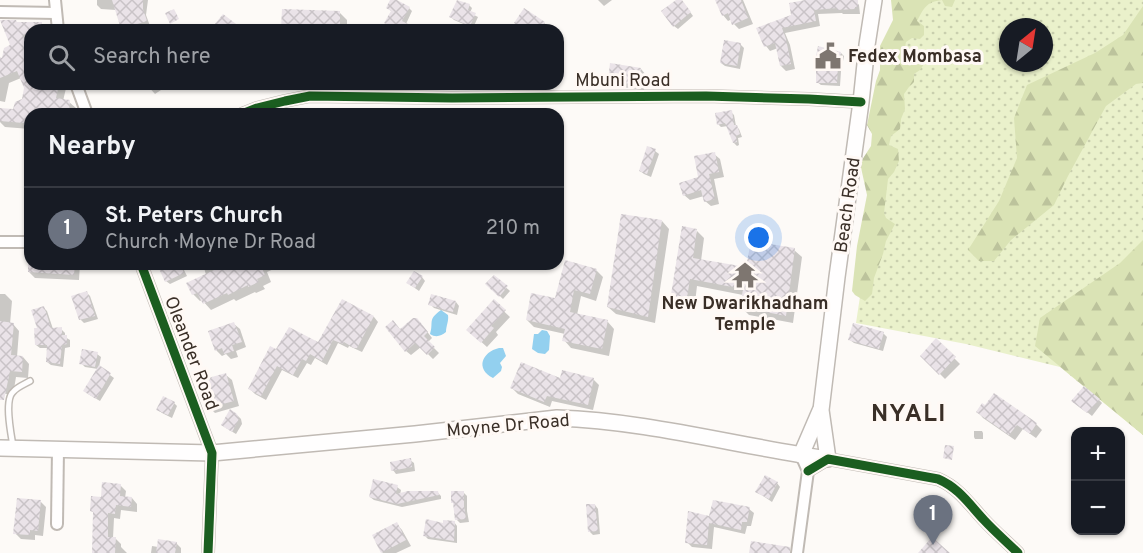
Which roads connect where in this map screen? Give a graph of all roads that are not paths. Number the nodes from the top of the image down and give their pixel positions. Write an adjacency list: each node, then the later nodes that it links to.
1 (56, 0): 4 (street)
2 (874, 0): 7 (main road, Beach Road)
3 (0, 12): 4 (street)
4 (56, 13): 5 (street)
5 (57, 24)
6 (78, 90): 8 (street)
7 (861, 102): 9 (street, Mbuni Road); 14 (main road, Beach Road)
8 (85, 108)
9 (262, 108)
10 (0, 242): 11 (street)
11 (24, 242)
12 (143, 270): 19 (street, Oleander Road)
13 (30, 381): 16 (lane)
14 (821, 410): 15 (main road, Beach Road); 21 (main road, Beach Road)
15 (811, 432): 18 (main road); 20 (main road, Beach Road)
16 (6, 448): 17 (main road, Moyne Dr Road)
17 (58, 449): 19 (main road, Moyne Dr Road); 23 (street)
18 (777, 451): 19 (main road, Moyne Dr Road); 20 (main road, Moyne Dr Road)
19 (212, 453): 24 (street)
20 (801, 455): 21 (main road, Moyne Dr Road); 22 (street)
21 (828, 459): 22 (street); 26 (street, Moyne Dr Road)
22 (808, 471): 25 (street)
23 (57, 524)
24 (208, 553)
25 (797, 553)
26 (1018, 553)

